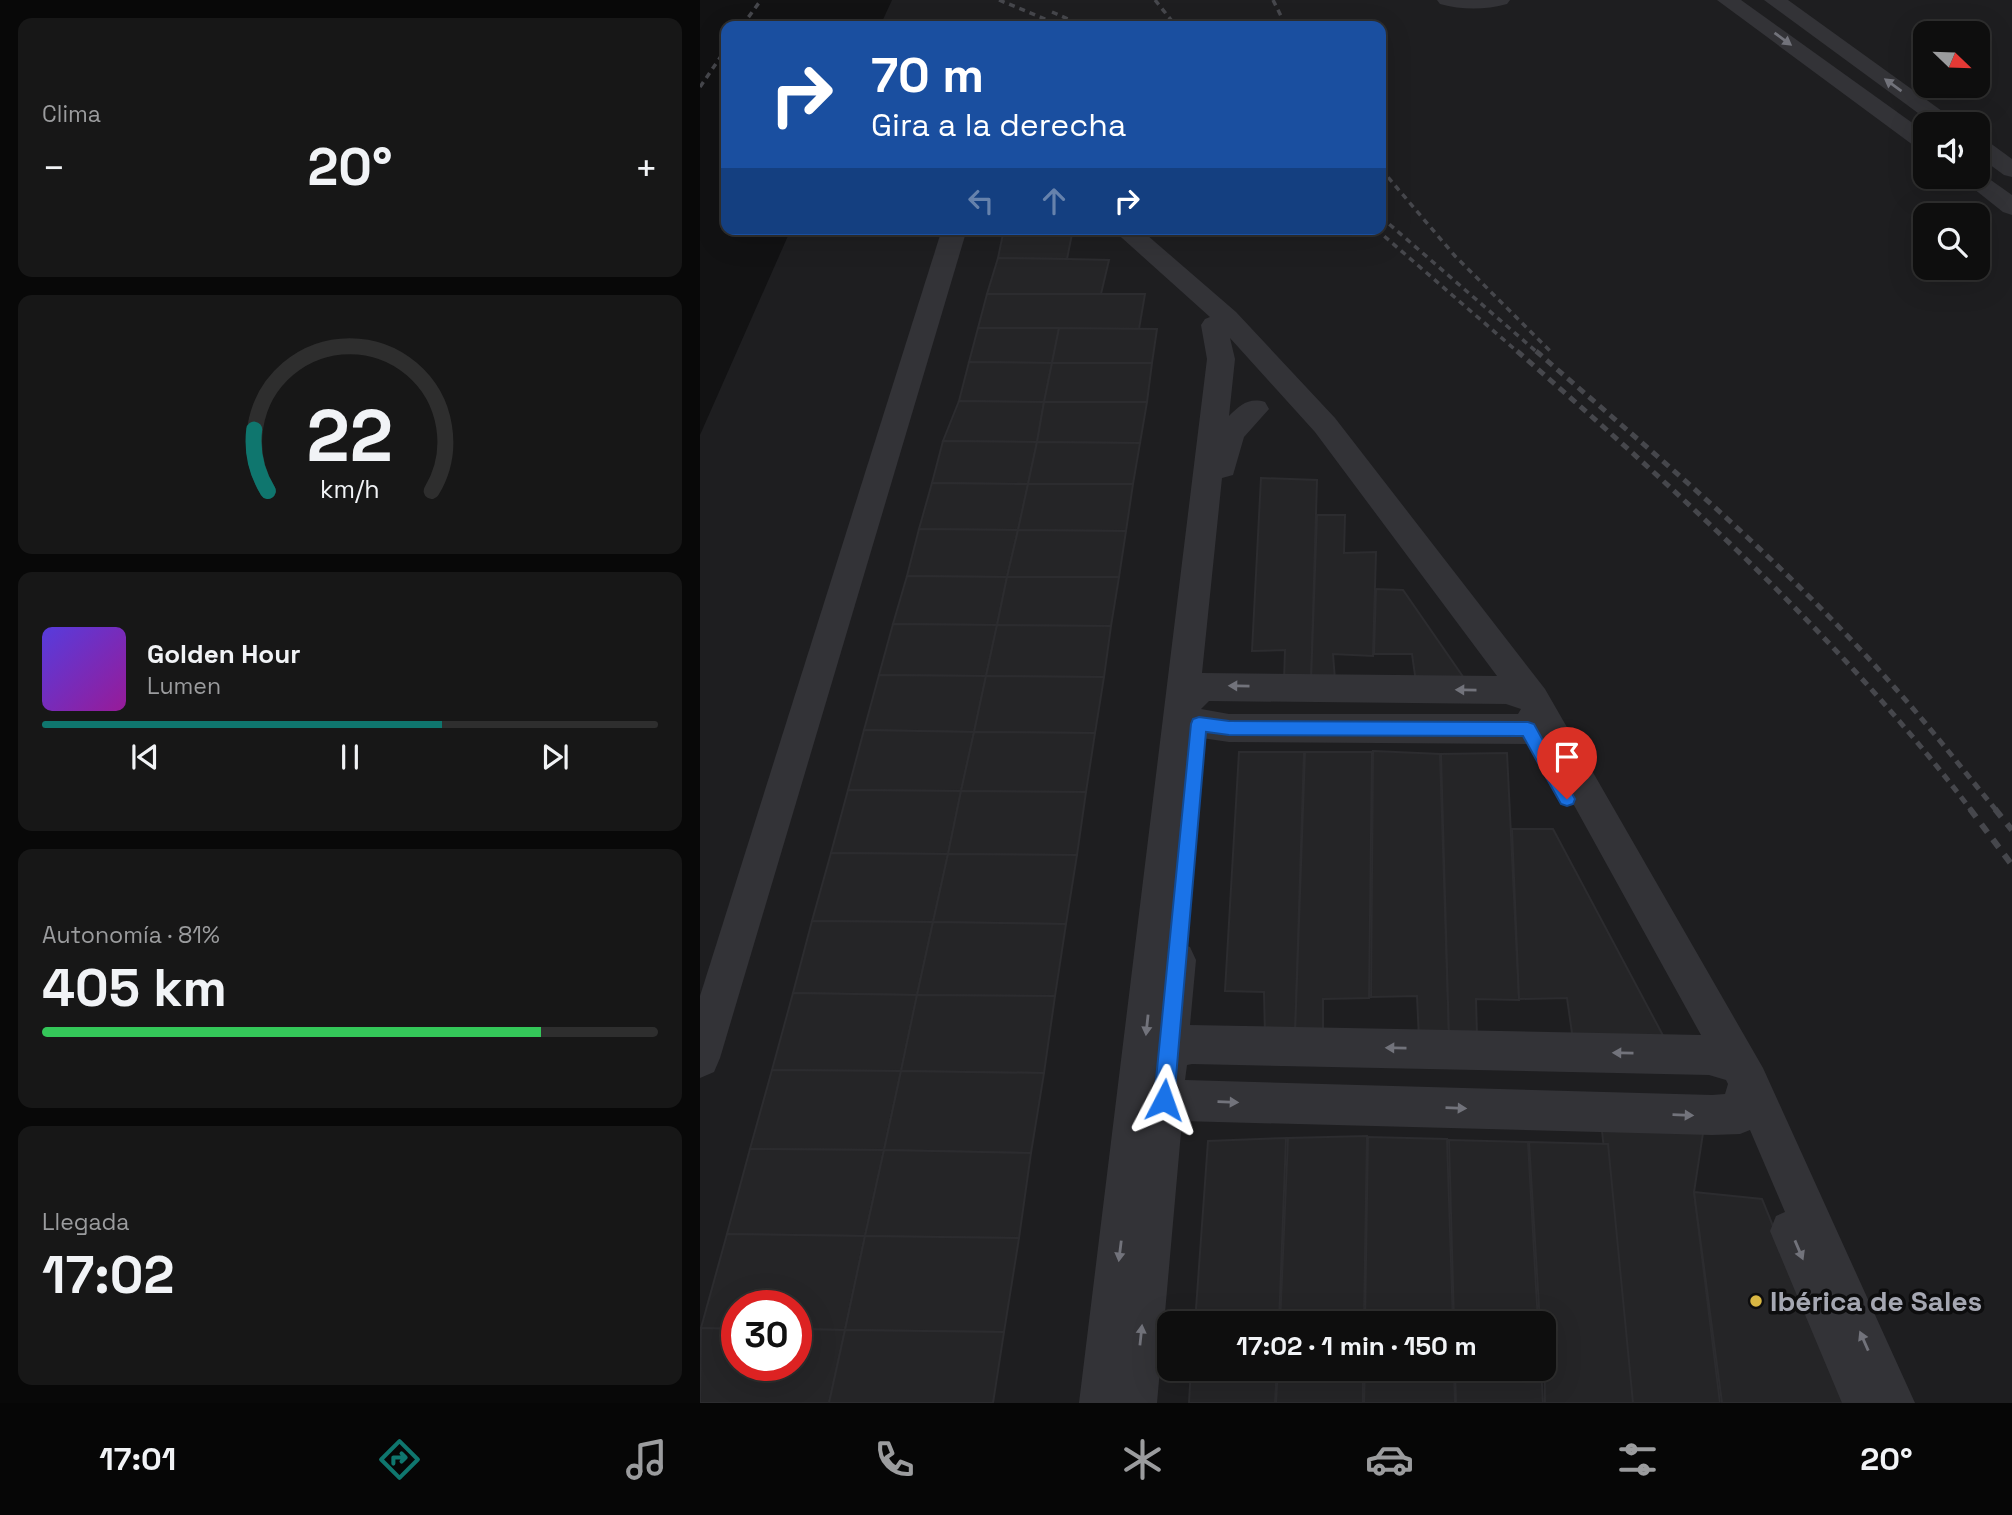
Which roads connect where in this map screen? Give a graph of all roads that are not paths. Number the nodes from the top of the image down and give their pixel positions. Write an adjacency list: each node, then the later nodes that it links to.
1 (1447, 0): 2 (street)
2 (1500, 0)
3 (1727, 0): 6 (street, one-way to 6)
4 (1774, 0): 5 (street, one-way to 4)
5 (1931, 112)
6 (1913, 135)
7 (1990, 154): 8 (street)
8 (2012, 170)
9 (1987, 189): 10 (street)
10 (2012, 207)
11 (940, 235): 22 (street)
12 (953, 235): 23 (street)
13 (1114, 235): 15 (street)
14 (1131, 235): 16 (street)
15 (1214, 325): 16 (street); 17 (street)
16 (1267, 371): 17 (street); 18 (street); 20 (street)
17 (1217, 389): 19 (street); 21 (street)
18 (1291, 407): 19 (street); 20 (street)
19 (1255, 409): 21 (street)
20 (1527, 707): 21 (street, one-way to 21); 21 (street); 25 (street)
21 (1191, 708): 24 (street)
22 (700, 994)
23 (700, 1058)
24 (1153, 1077): 25 (street, one-way to 25); 25 (street, one-way to 24); 26 (street, one-way to 26); 27 (street, one-way to 24)
25 (1734, 1079): 28 (street, one-way to 28); 29 (street, one-way to 25)
26 (1102, 1403)
27 (1134, 1403)
28 (1865, 1403)
29 (1892, 1403)

